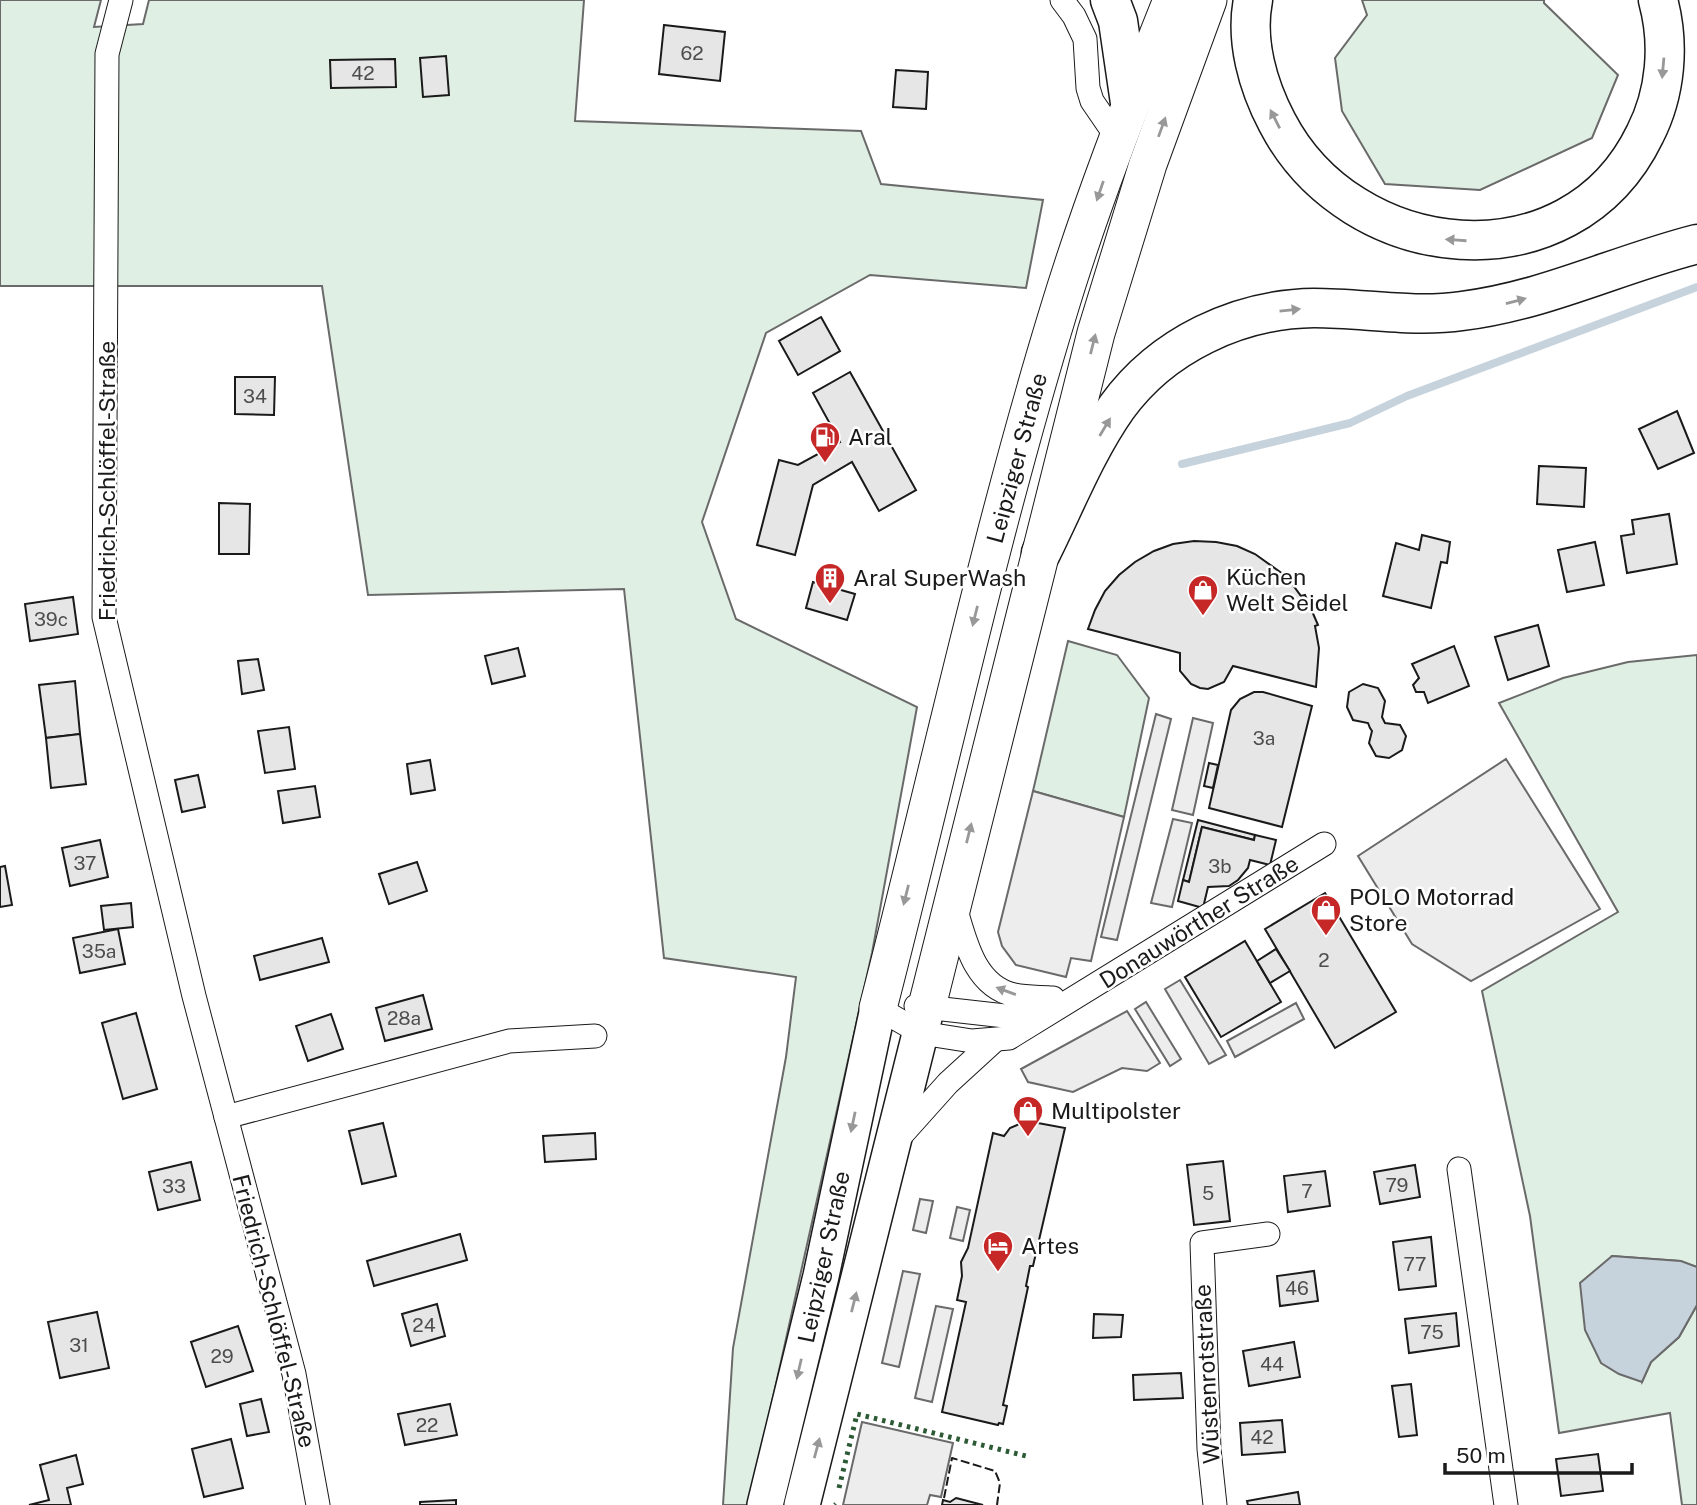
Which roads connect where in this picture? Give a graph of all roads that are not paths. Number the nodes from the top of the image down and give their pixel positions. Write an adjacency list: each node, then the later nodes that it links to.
1 (121, 0): 19 (street, Friedrich-Schlöffel-Straße)
2 (1062, 0): 9 (street)
3 (1111, 0): 8 (highway)
4 (1172, 0): 8 (highway, Leipziger Straße)
5 (1208, 0): 11 (highway, Leipziger Straße, one-way to 5)
6 (1253, 0): 7 (highway, one-way to 6)
7 (1658, 0)
8 (1130, 103): 9 (highway, Leipziger Straße)
9 (1118, 139): 15 (highway, Leipziger Straße, one-way to 15)
10 (1697, 244): 11 (highway, one-way to 10)
11 (1041, 553): 13 (highway, Leipziger Straße, one-way to 11)
12 (1324, 844): 14 (street, Donauwörther Straße)
13 (952, 900): 14 (street, Donauwörther Straße, one-way to 13); 16 (highway, Leipziger Straße)
14 (1073, 999): 16 (street, Donauwörther Straße); 18 (street, Donauwörther Straße)
15 (878, 1008): 16 (street); 24 (main road, Leipziger Straße, one-way to 24)
16 (924, 1020): 18 (street, Donauwörther Straße); 20 (main road, Leipziger Straße)
17 (595, 1036): 19 (street)
18 (995, 1040): 20 (street, Donauwörther Straße)
19 (226, 1117): 23 (street, Friedrich-Schlöffel-Straße)
20 (893, 1145): 25 (main road, Leipziger Straße, one-way to 20)
21 (1460, 1169): 27 (street)
22 (1268, 1234): 26 (street, Wüstenrotstraße)
23 (318, 1505)
24 (765, 1505)
25 (802, 1505)
26 (1215, 1505)
27 (1506, 1505)

